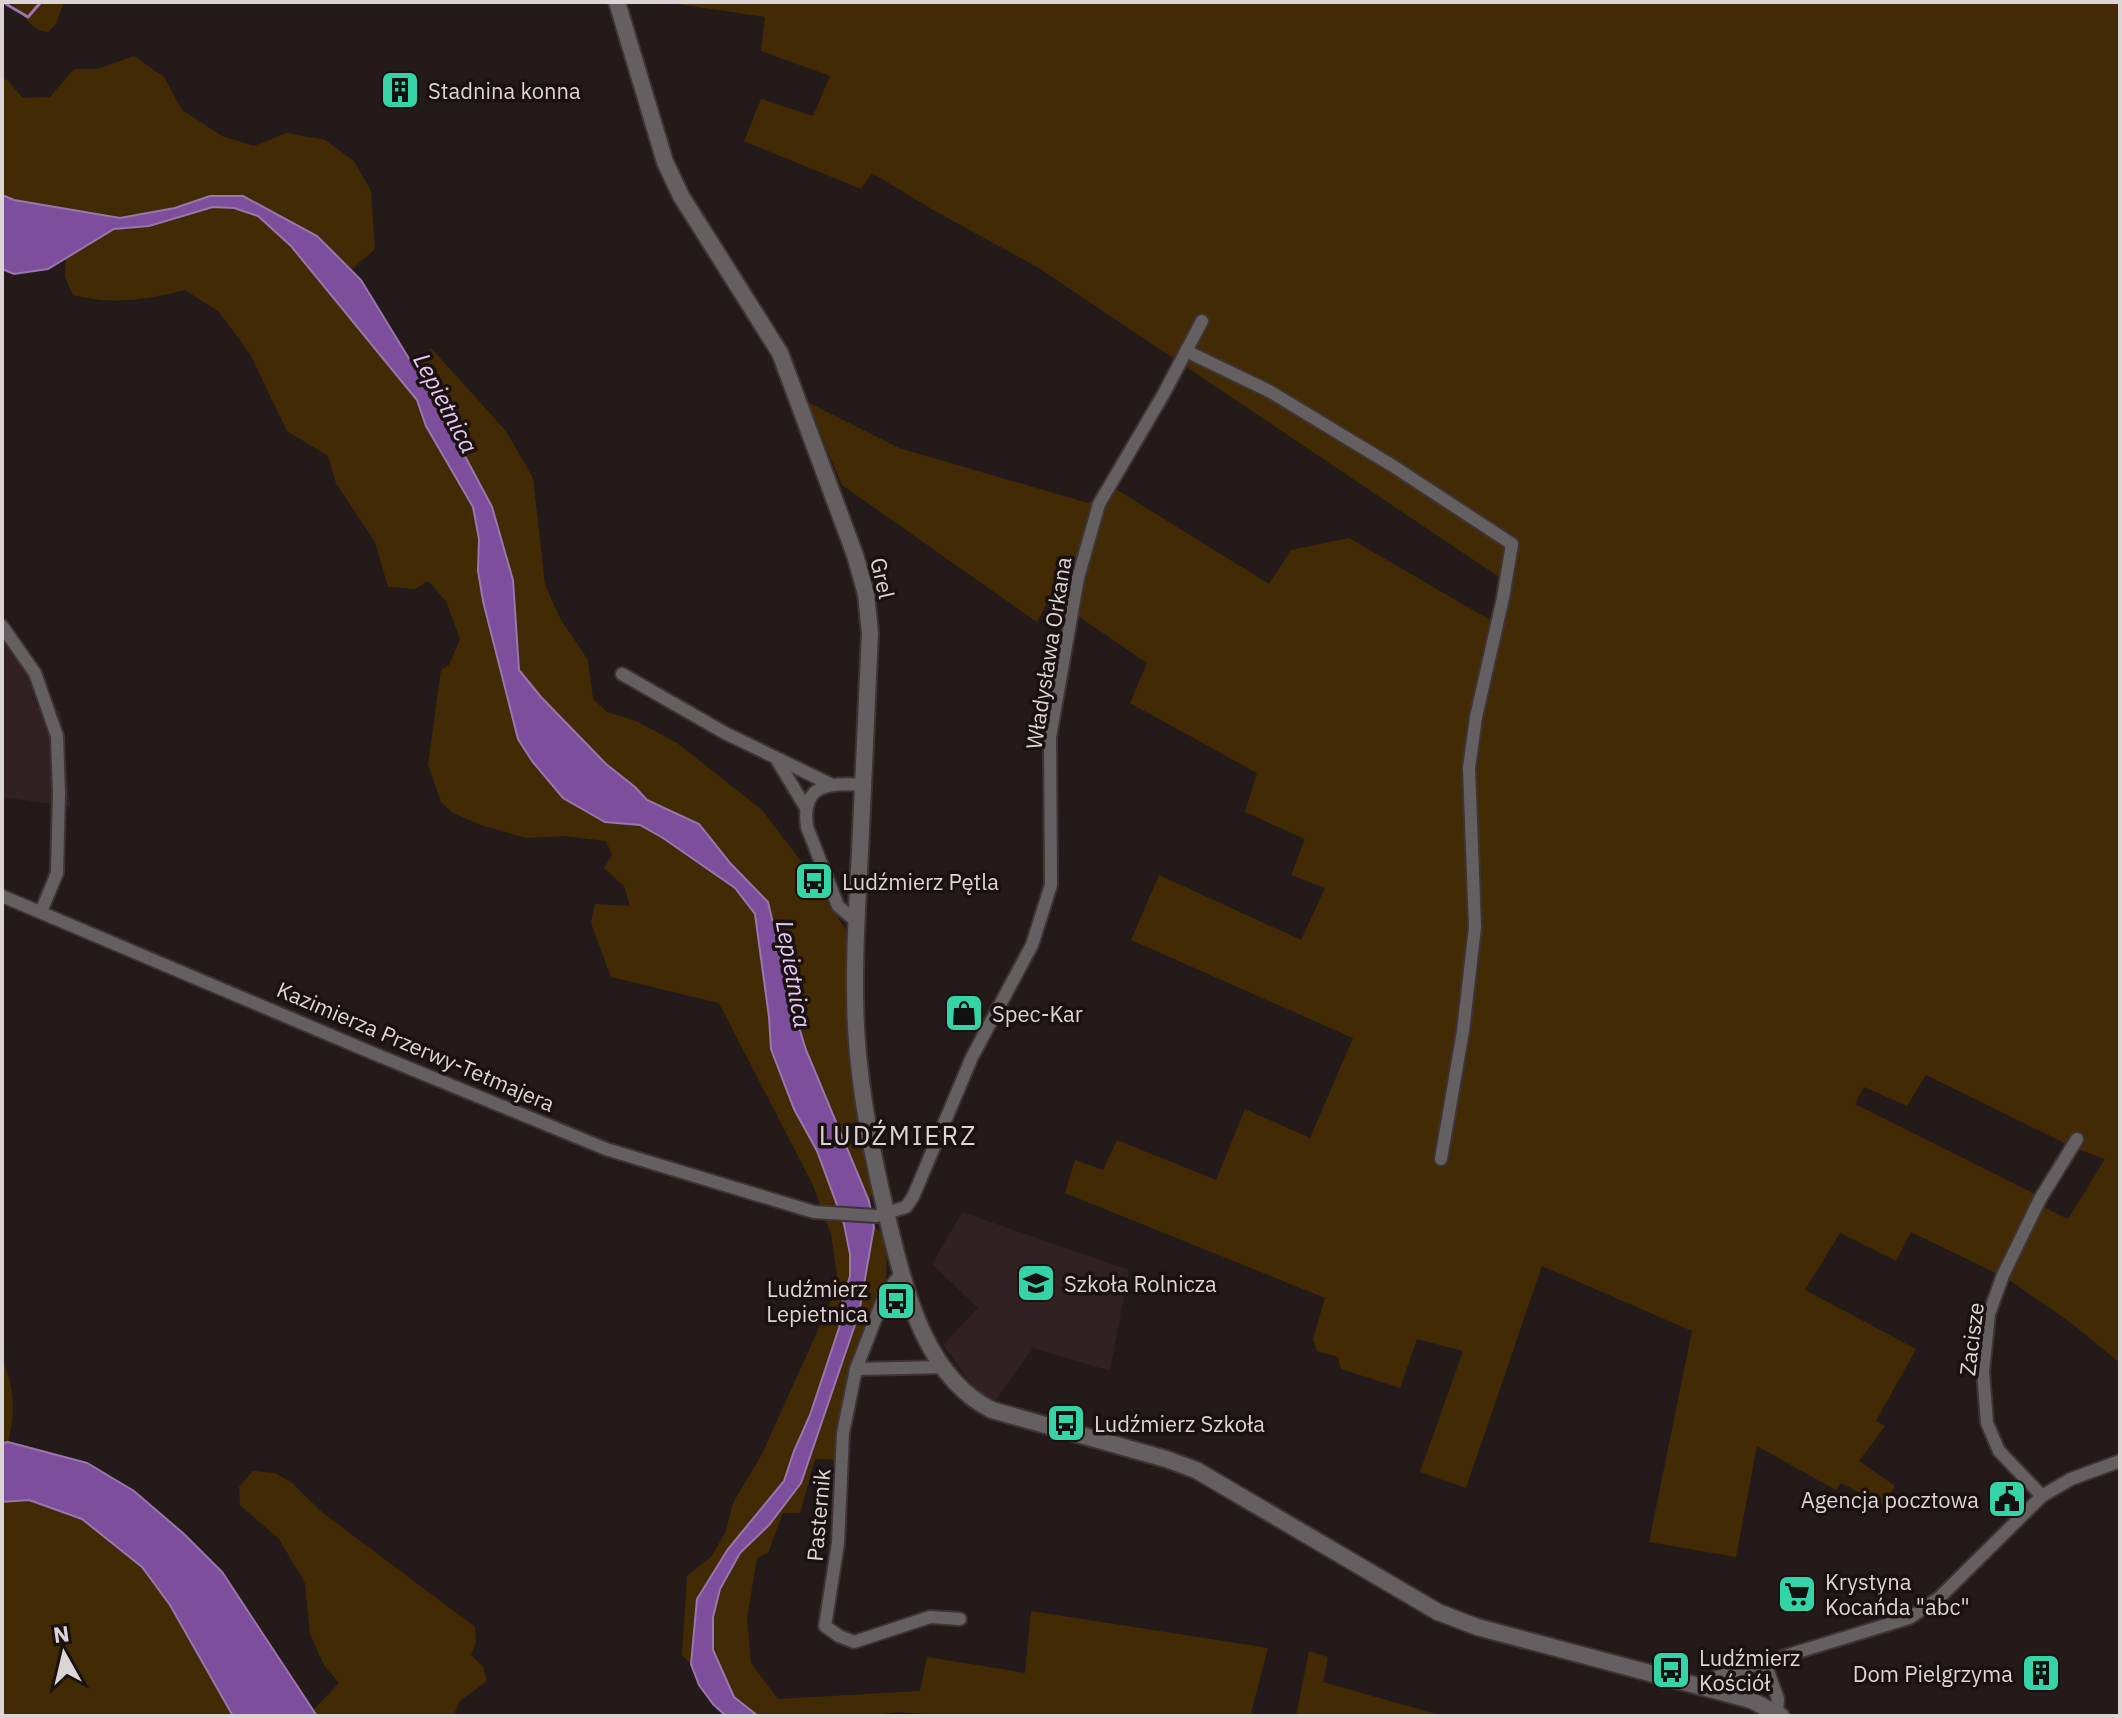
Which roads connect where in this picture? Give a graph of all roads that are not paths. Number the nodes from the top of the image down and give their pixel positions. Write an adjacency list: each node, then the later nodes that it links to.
1 (617, 2): 8 (street, Grel)
2 (1202, 321): 3 (street, Władysława Orkana)
3 (1186, 351): 14 (street); 15 (street, Władysława Orkana)
4 (2, 626): 11 (street)
5 (622, 674): 6 (street)
6 (777, 760): 7 (street); 9 (street)
7 (830, 784): 8 (street); 9 (street)
8 (863, 785): 12 (street, Grel)
9 (806, 808): 12 (street)
10 (2, 896): 11 (street, Kazimierza Przerwy-Tetmajera)
11 (41, 912): 15 (street, Kazimierza Przerwy-Tetmajera)
12 (856, 921): 15 (street, Grel)
13 (2077, 1139): 20 (street, Zacisze)
14 (1441, 1159)
15 (881, 1215): 16 (street)
16 (900, 1275): 17 (street); 18 (street, Pasternik)
17 (945, 1367): 18 (street); 23 (street)
18 (856, 1369): 21 (street, Pasternik)
19 (2120, 1461): 20 (street)
20 (2042, 1496): 22 (street)
21 (960, 1619)
22 (1765, 1663): 23 (street); 24 (street)
23 (1706, 1687): 24 (street)
24 (1779, 1714)

